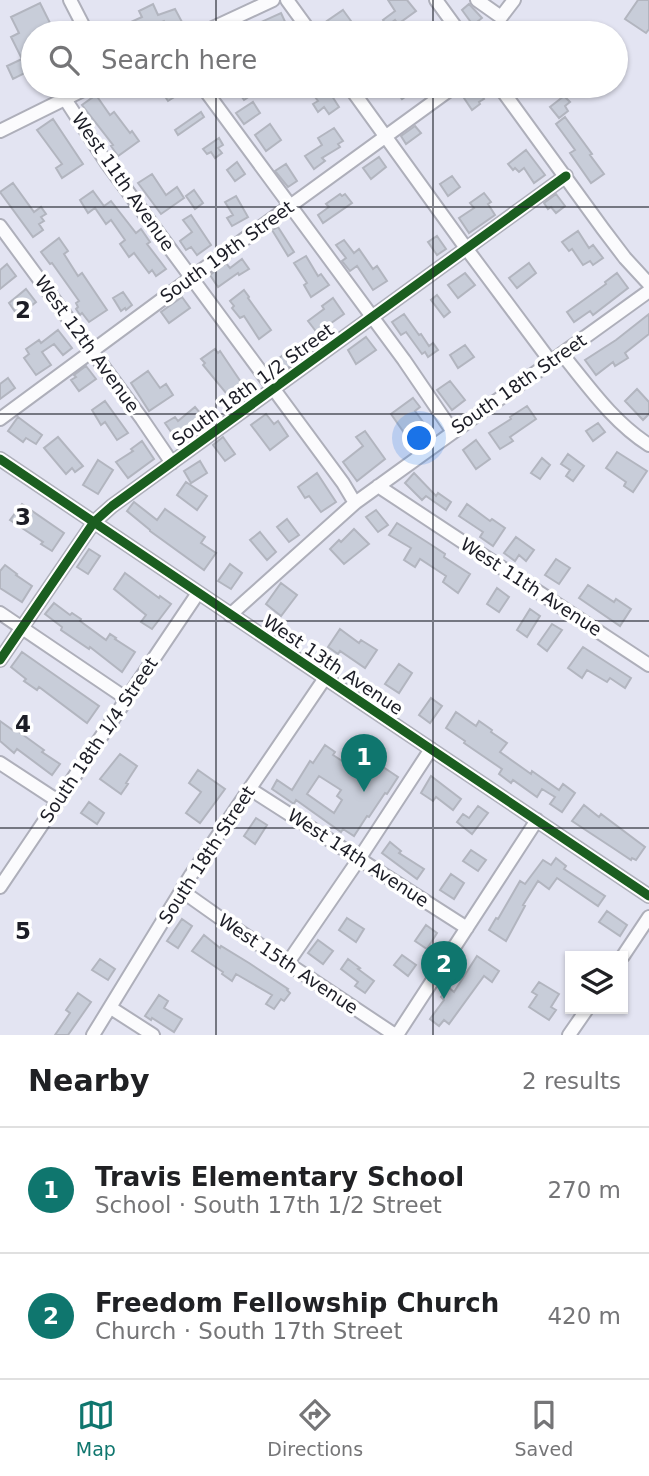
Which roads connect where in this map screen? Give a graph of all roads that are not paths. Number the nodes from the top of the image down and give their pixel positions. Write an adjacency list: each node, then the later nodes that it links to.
1 (70, 0): 9 (street)
2 (237, 0): 8 (street)
3 (273, 0): 8 (street)
4 (287, 0): 11 (street)
5 (436, 0): 12 (street)
6 (477, 0): 7 (street)
7 (514, 0)
8 (244, 13): 10 (street)
9 (81, 21)
10 (227, 21)
11 (302, 21)
12 (451, 21)
13 (211, 98): 21 (street)
14 (358, 98): 19 (street)
15 (438, 98): 19 (street, South 19th Street)
16 (508, 98): 20 (street)
17 (65, 99): 18 (street); 24 (street, West 11th Avenue)
18 (0, 131)
19 (385, 136): 21 (street, South 19th Street); 23 (street)
20 (566, 176): 23 (street, South 18th 1/2 Street); 25 (street)
21 (290, 206): 24 (street, South 19th Street); 27 (street)
22 (0, 226): 28 (street, West 12th Avenue)
23 (466, 248): 27 (street, South 18th 1/2 Street); 30 (street)
24 (191, 278): 28 (street, South 19th Street); 31 (street, West 11th Avenue)
25 (649, 284)
26 (649, 291): 29 (street, South 18th Street)
27 (372, 317): 31 (street, South 18th 1/2 Street); 33 (street)
28 (92, 352): 32 (street, South 19th Street); 36 (street, West 12th Avenue)
29 (562, 354): 30 (street, South 18th Street); 34 (street)
30 (551, 362): 33 (street, South 18th Street)
31 (273, 389): 36 (street, South 18th 1/2 Street); 38 (street, West 11th Avenue)
32 (0, 419)
33 (453, 432): 37 (street, South 18th Street)
34 (649, 445)
35 (0, 459): 39 (street, West 13th Avenue)
36 (172, 463): 39 (street, South 18th 1/2 Street)
37 (378, 486): 38 (street, South 18th Street); 45 (street, West 11th Avenue)
38 (355, 503): 42 (street, South 18th Street)
39 (94, 522): 40 (street, West 13th Avenue); 43 (street, South 18th 1/2 Street)
40 (198, 593): 42 (street, West 13th Avenue); 47 (street, South 18th 1/4 Street)
41 (0, 613): 43 (street)
42 (230, 615): 46 (street, West 13th Avenue)
43 (21, 627): 44 (street, South 18th 1/2 Street); 47 (street)
44 (0, 660)
45 (649, 665)
46 (325, 678): 48 (street, West 13th Avenue); 50 (street, South 18th Street)
47 (127, 699): 51 (street, South 18th 1/4 Street)
48 (431, 749): 52 (street, West 13th Avenue); 53 (street)
49 (0, 762): 51 (street)
50 (250, 789): 53 (street, West 14th Avenue); 55 (street, South 18th Street)
51 (58, 802): 54 (street, South 18th 1/4 Street)
52 (537, 820): 56 (street, West 13th Avenue); 58 (street)
53 (359, 859): 58 (street, West 14th Avenue); 60 (street)
54 (0, 887)
55 (181, 891): 60 (street, West 15th Avenue); 61 (street, South 18th Street)
56 (649, 896)
57 (649, 917): 59 (street)
58 (467, 928): 65 (street)
59 (626, 951)
60 (287, 964): 65 (street, West 15th Avenue)
61 (111, 1008): 63 (street, South 18th Street); 64 (street)
62 (584, 1014): 66 (street)
63 (93, 1035)
64 (153, 1035)
65 (396, 1035)
66 (569, 1035)

